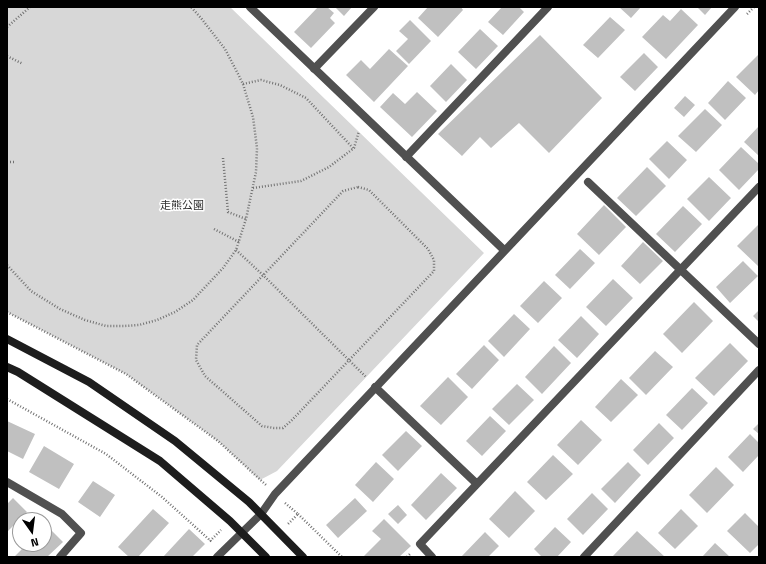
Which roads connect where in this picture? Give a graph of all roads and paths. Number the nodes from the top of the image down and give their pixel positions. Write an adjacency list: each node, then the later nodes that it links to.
1 (30, 7): 7 (path)
2 (191, 7): 11 (path)
3 (250, 7): 10 (street)
4 (374, 7): 10 (street)
5 (548, 7): 14 (street)
6 (735, 7): 25 (street)
7 (7, 27)
8 (7, 56): 9 (path)
9 (23, 64)
10 (314, 69): 12 (street)
11 (243, 84): 13 (path); 19 (path)
12 (364, 117): 13 (path); 14 (street)
13 (354, 148): 19 (path)
14 (406, 157): 25 (street)
15 (223, 158): 21 (path)
16 (7, 162): 17 (path)
17 (14, 162)
18 (588, 182): 27 (street)
19 (253, 188): 21 (path)
20 (757, 192): 27 (street)
21 (246, 219): 23 (path)
22 (214, 229): 23 (path)
23 (239, 242): 24 (path)
24 (236, 250): 26 (path); 28 (path)
25 (504, 250): 35 (street)
26 (7, 265)
27 (680, 270): 31 (street); 38 (street)
28 (263, 275): 32 (path); 32 (path); 32 (path)
29 (7, 312): 39 (path)
30 (7, 339): 40 (street)
31 (759, 344)
32 (350, 360): 35 (path)
33 (7, 367): 42 (street)
34 (759, 370): 50 (street)
35 (375, 387): 38 (street); 40 (street)
36 (7, 399): 43 (path)
37 (7, 482): 44 (street)
38 (477, 484): 49 (street)
39 (266, 485)
40 (261, 514): 42 (street); 47 (street)
41 (298, 514): 48 (path)
42 (242, 532): 45 (street); 46 (street)
43 (210, 541)
44 (60, 557)
45 (216, 557)
46 (266, 557)
47 (303, 557)
48 (342, 557)
49 (432, 557)
50 (584, 557)

